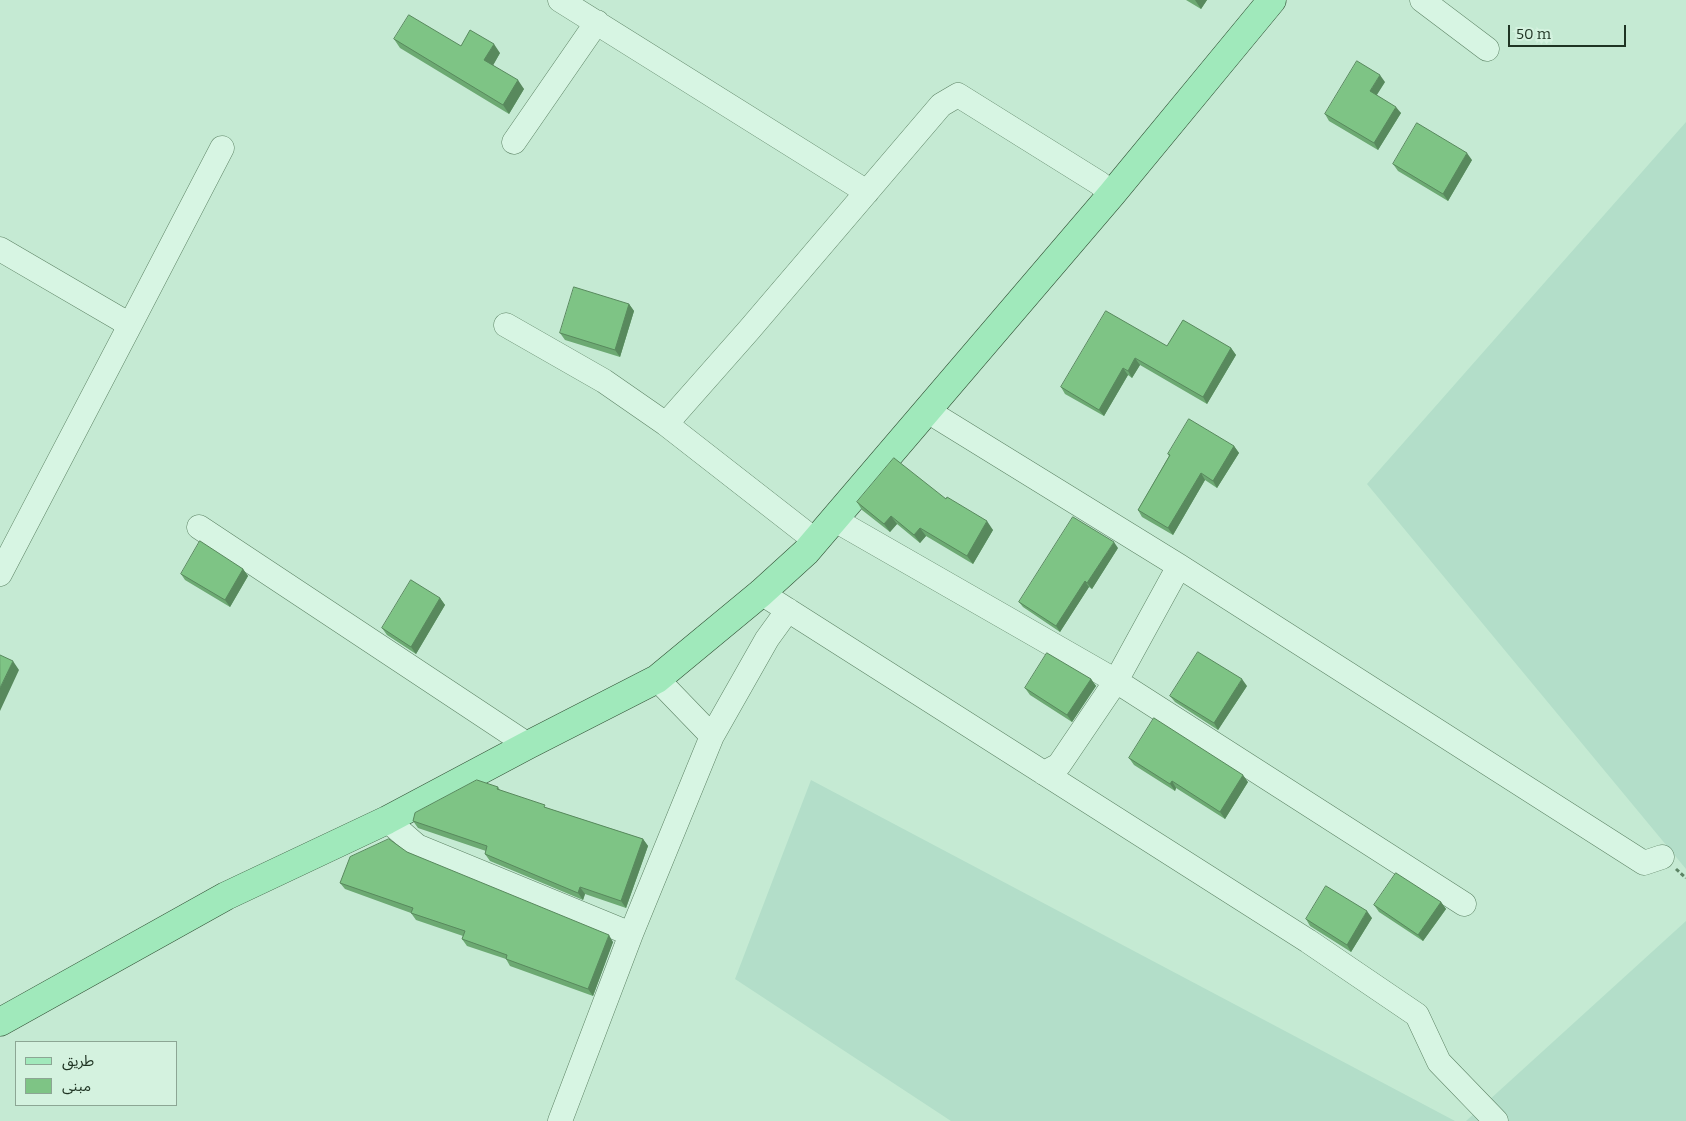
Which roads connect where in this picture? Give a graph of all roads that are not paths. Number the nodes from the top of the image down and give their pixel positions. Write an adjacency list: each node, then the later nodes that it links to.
1 (560, 0): 4 (street)
2 (1272, 0): 9 (main road)
3 (1422, 0): 5 (street)
4 (597, 22): 6 (street); 8 (street)
5 (1487, 49)
6 (514, 142)
7 (222, 148): 12 (street)
8 (867, 192): 9 (street); 14 (street)
9 (1112, 194): 13 (main road)
10 (0, 249): 12 (street)
11 (506, 324): 14 (street)
12 (129, 327): 19 (street)
13 (926, 410): 15 (main road); 18 (street)
14 (666, 424): 17 (street)
15 (835, 520): 17 (main road); 23 (street)
16 (199, 527): 25 (street)
17 (816, 541): 20 (main road)
18 (1179, 566): 23 (street); 28 (street)
19 (0, 574)
20 (761, 593): 21 (street); 22 (main road)
21 (788, 610): 24 (street); 26 (street)
22 (657, 679): 24 (street); 25 (main road)
23 (1116, 681): 26 (street); 29 (street)
24 (712, 736): 30 (street)
25 (528, 744): 27 (main road)
26 (1044, 773): 33 (street)
27 (387, 820): 30 (street); 31 (main road)
28 (1662, 857)
29 (1464, 904)
30 (631, 934): 32 (street)
31 (0, 1022)
32 (560, 1121)
33 (1496, 1121)

